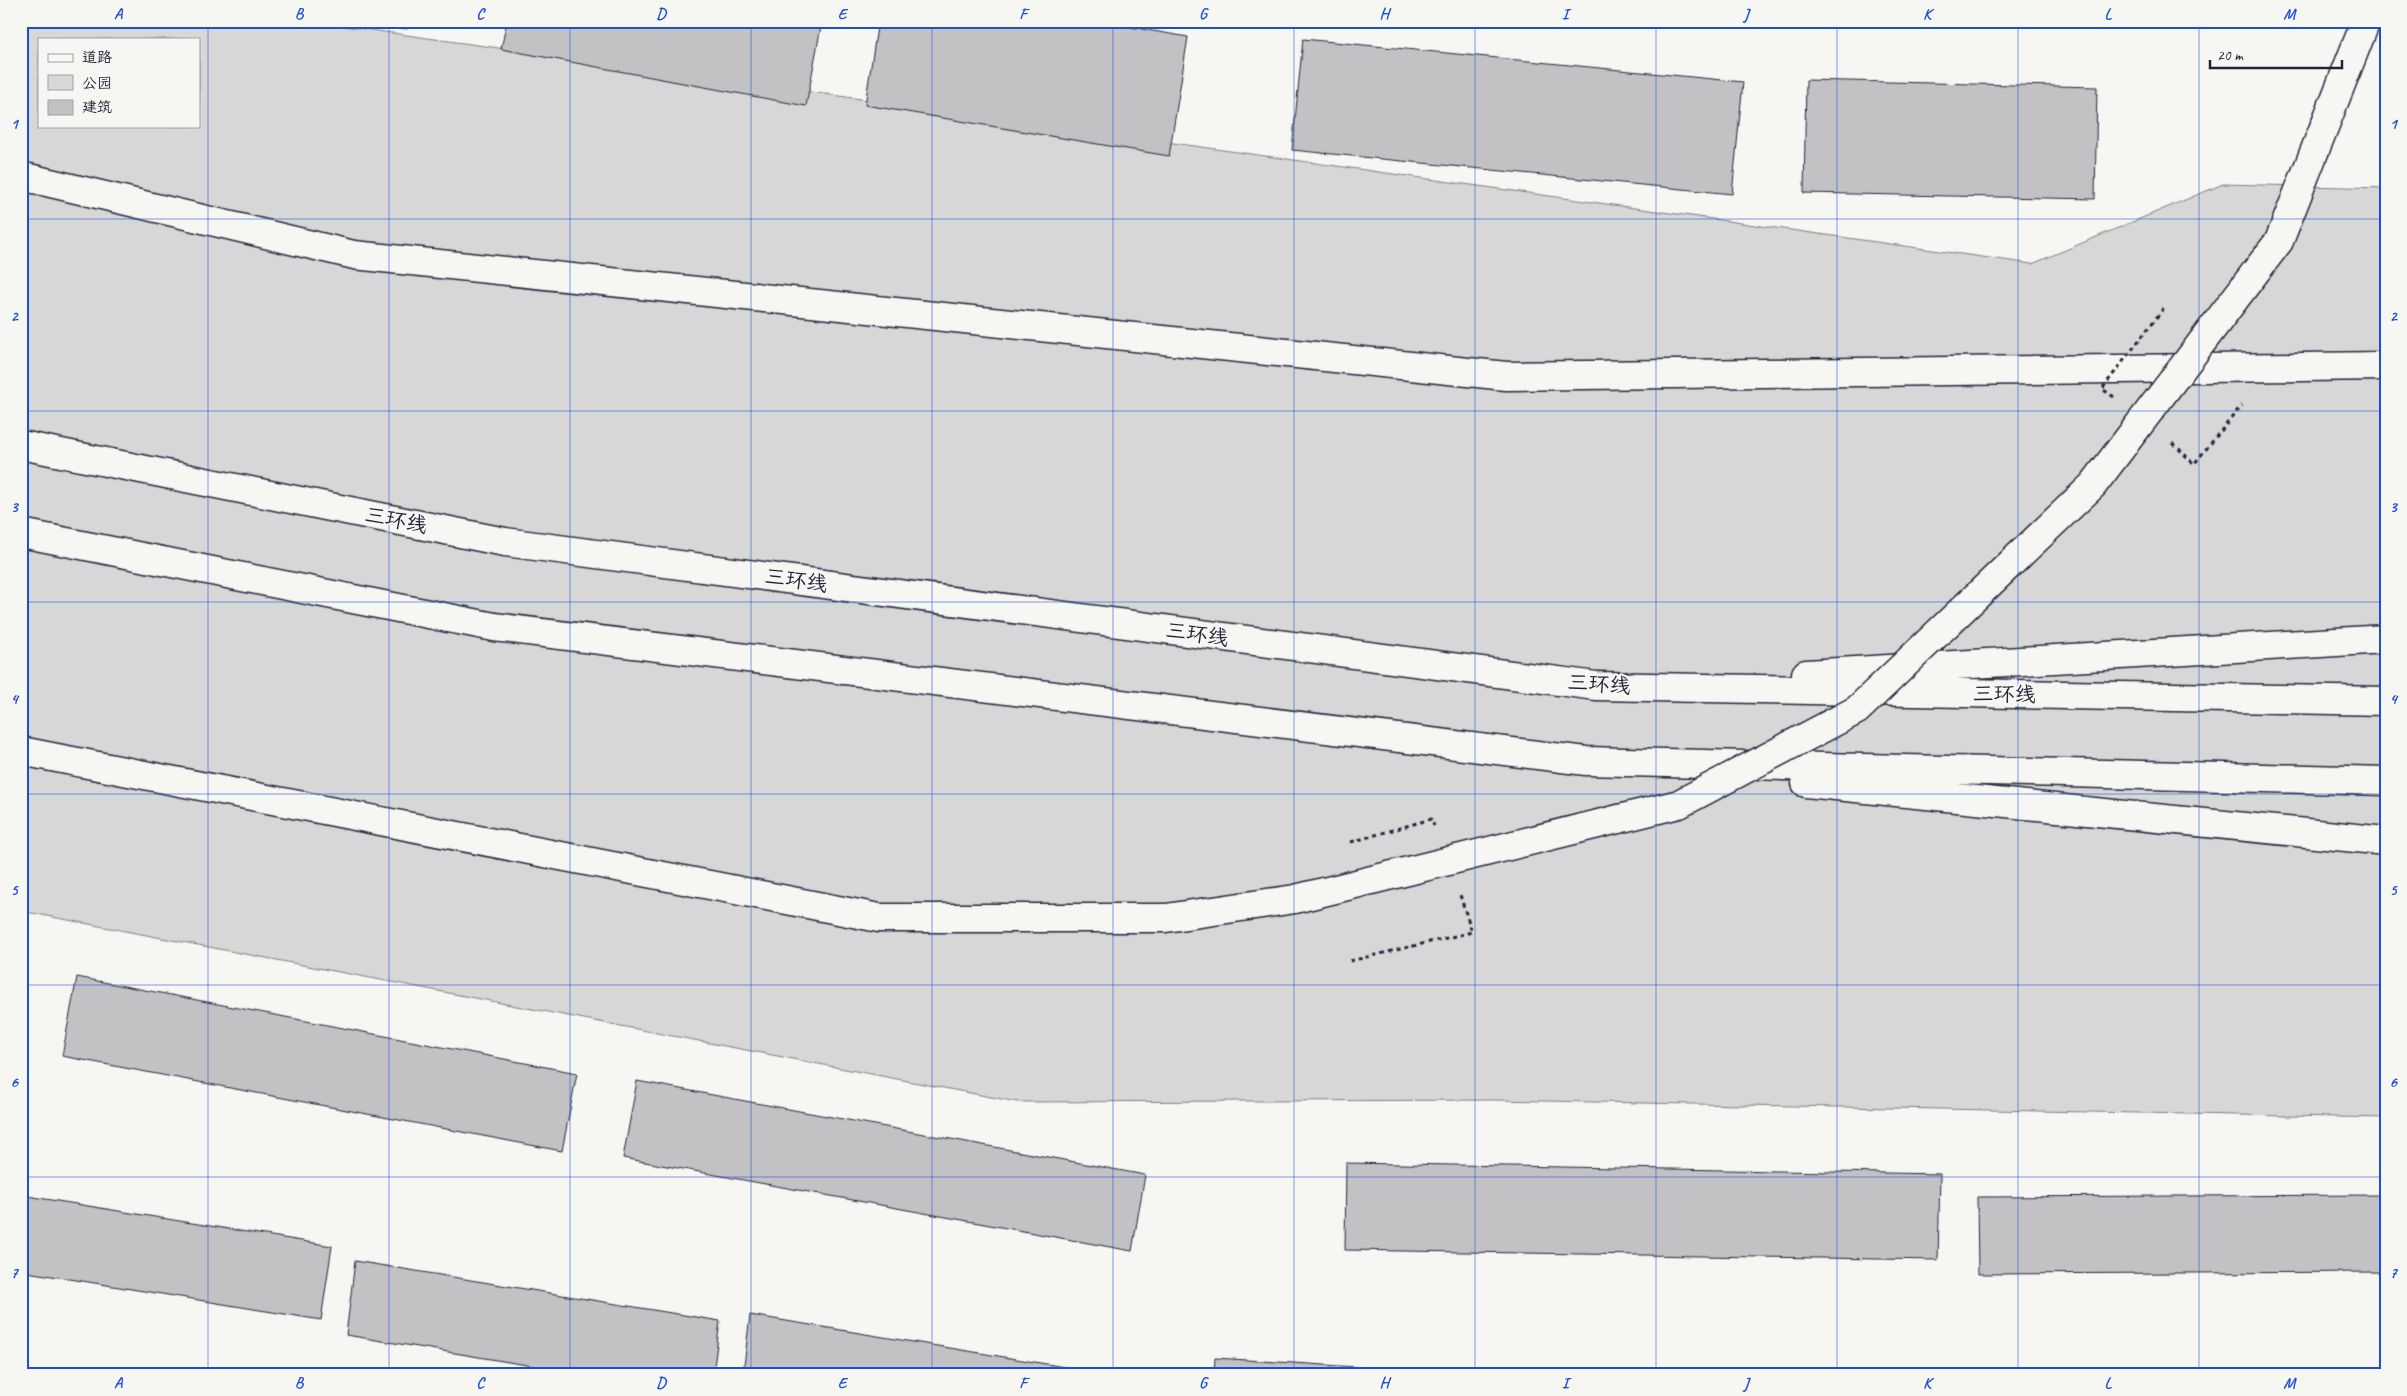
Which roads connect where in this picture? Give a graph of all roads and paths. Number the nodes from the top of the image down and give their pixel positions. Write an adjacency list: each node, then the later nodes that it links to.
1 (2366, 21): 6 (main road, bridge)
2 (21, 176): 4 (main road)
3 (2166, 305): 6 (path, bridge)
4 (2386, 366)
5 (2244, 403): 6 (path)
6 (2145, 417): 16 (main road, bridge)
7 (21, 444): 10 (main road, 三环线)
8 (21, 533): 13 (main road)
9 (2386, 639): 10 (main road)
10 (1596, 686): 11 (main road, 三环线)
11 (2386, 701)
12 (21, 751): 16 (main road, bridge)
13 (1586, 761): 14 (main road); 15 (main road)
14 (2386, 781)
15 (2386, 841)
16 (1448, 861): 17 (path)
17 (1350, 961)

